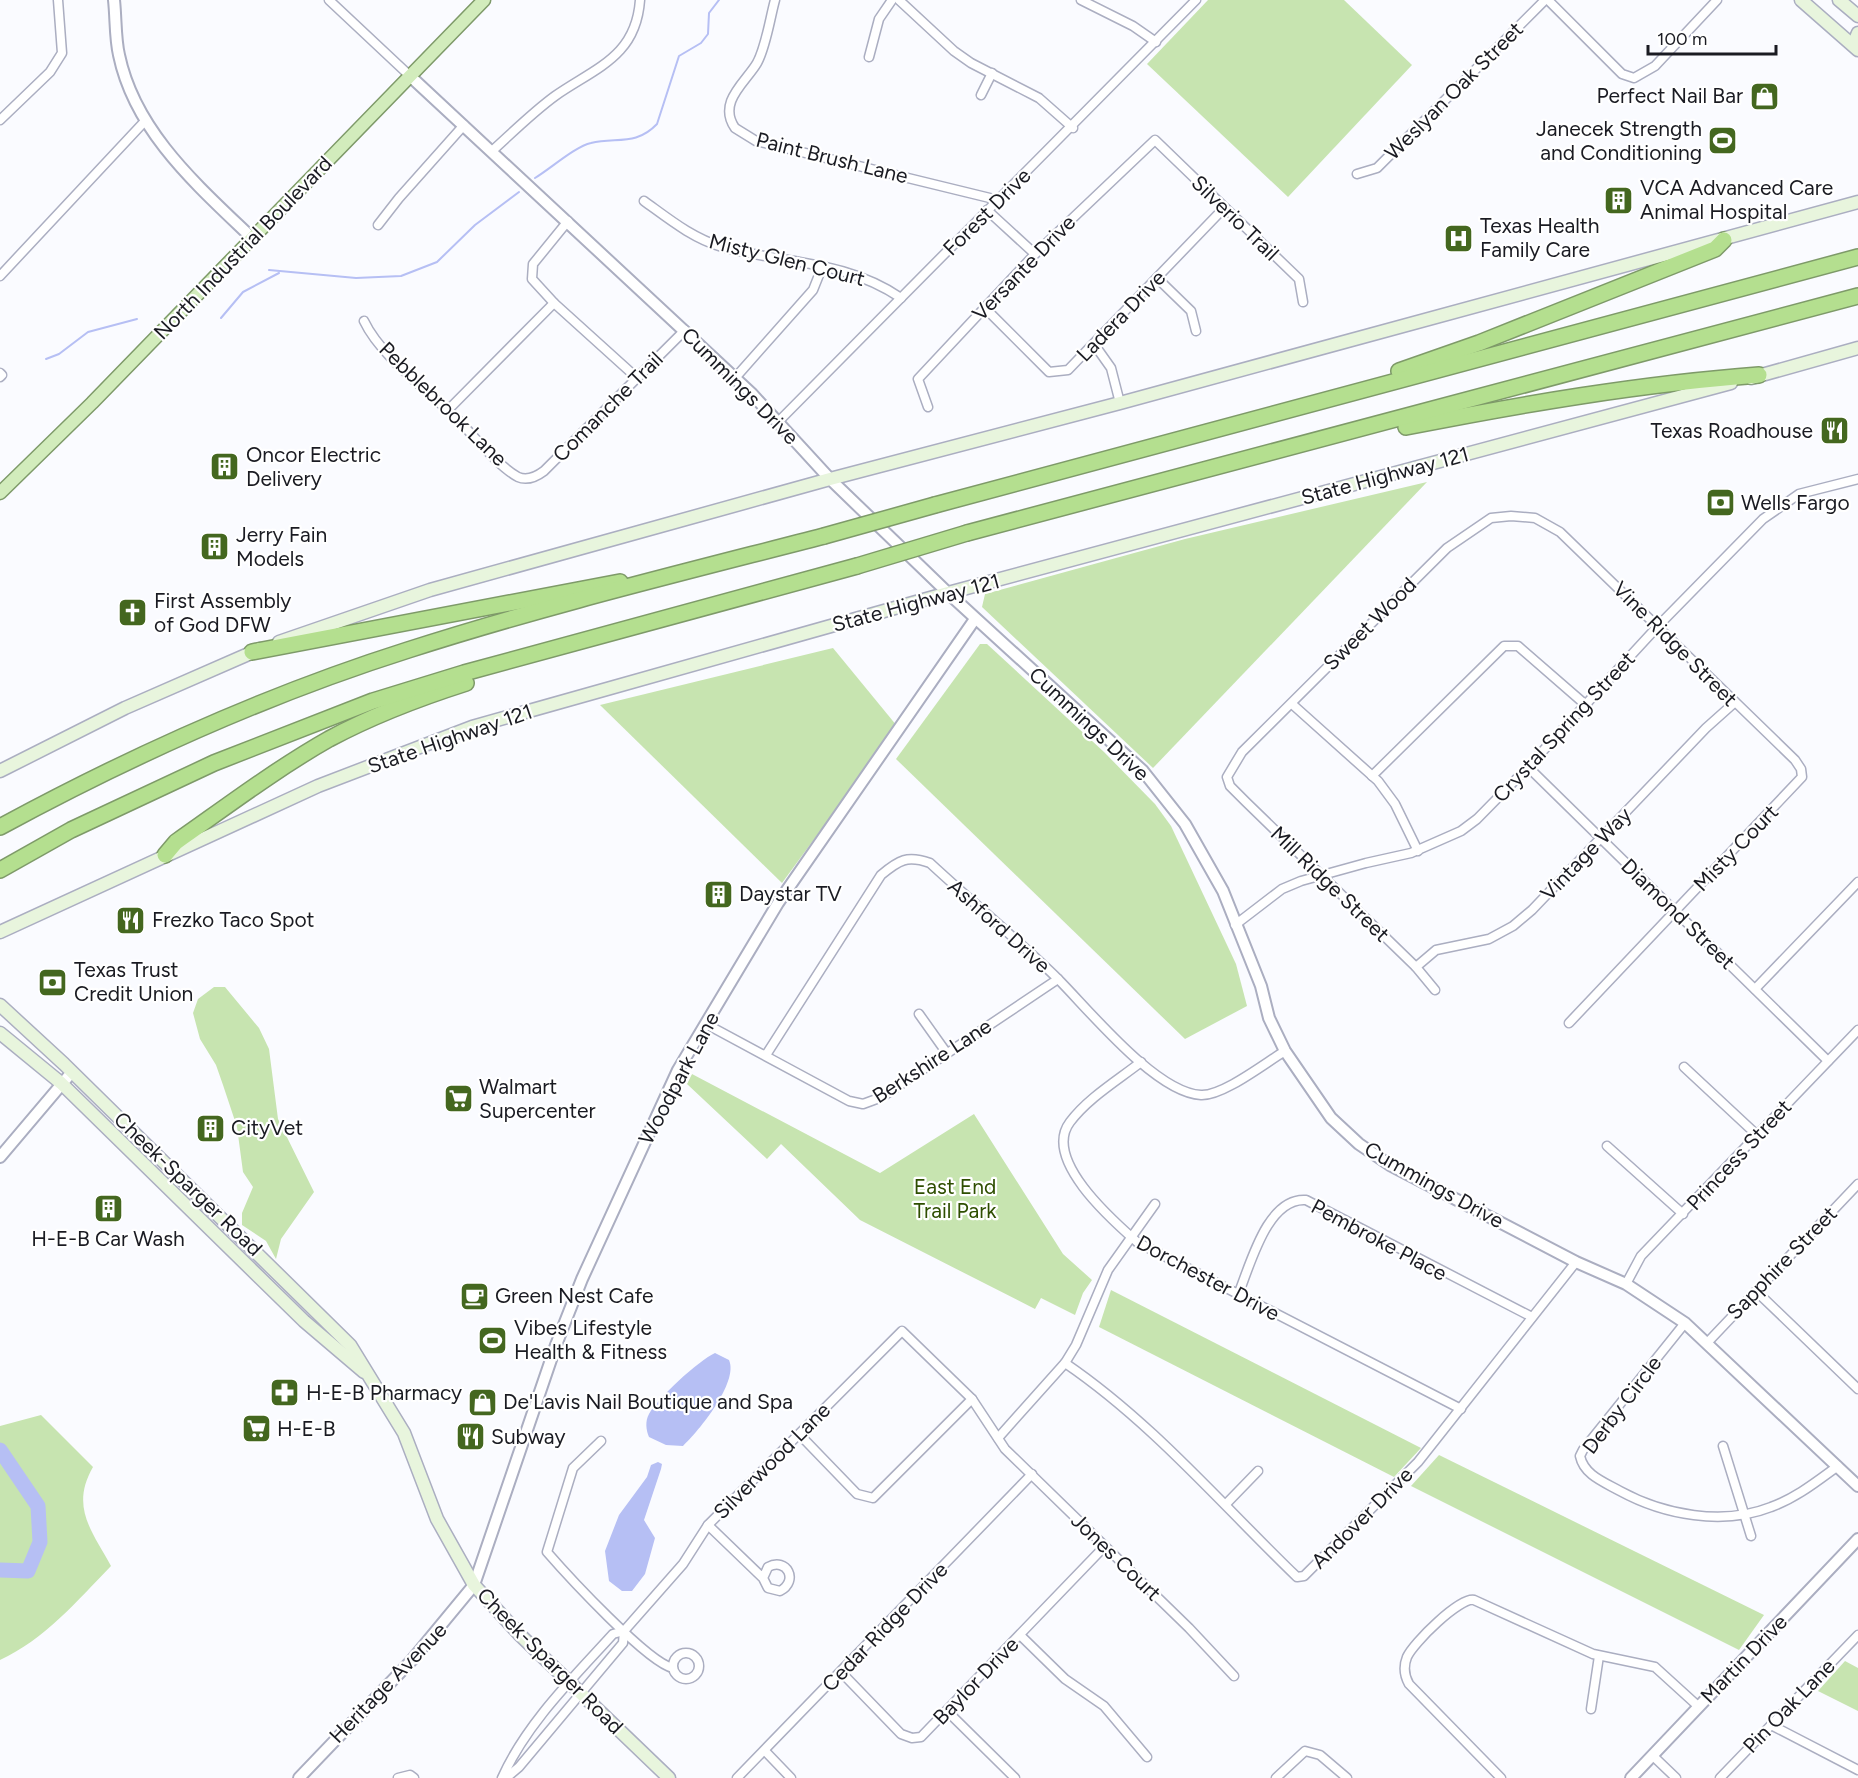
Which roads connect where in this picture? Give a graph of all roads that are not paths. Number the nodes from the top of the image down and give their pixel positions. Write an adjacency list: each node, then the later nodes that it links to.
1 (58, 0): 23 (street)
2 (114, 0): 24 (street)
3 (329, 0): 21 (street)
4 (484, 0): 21 (main road, North Industrial Boulevard)
5 (640, 0): 28 (street)
6 (775, 0): 30 (street, Paint Brush Lane)
7 (892, 0): 19 (street)
8 (899, 0): 20 (street)
9 (1081, 0): 17 (street)
10 (1196, 0): 17 (street, Forest Drive)
11 (1547, 0): 12 (street); 29 (street, Weslyan Oak Street)
12 (1717, 0)
13 (1801, 0): 18 (main road)
14 (1839, 0): 15 (main road)
15 (1858, 16)
16 (1858, 33): 18 (main road)
17 (1156, 42): 26 (street, Forest Drive)
18 (1855, 47)
19 (869, 57)
20 (992, 73): 22 (street); 26 (street)
21 (410, 76): 25 (street, Cummings Drive); 37 (main road, North Industrial Boulevard)
22 (981, 94)
23 (0, 120)
24 (145, 121): 37 (street); 42 (street)
25 (464, 125): 28 (street, Cummings Drive); 36 (street)
26 (1073, 128): 30 (street, Forest Drive)
27 (1155, 140): 33 (street, Silverio Trail); 39 (street, Versante Drive)
28 (492, 151): 35 (street, Cummings Drive)
29 (1357, 174)
30 (998, 200): 34 (street, Forest Drive)
31 (644, 201): 41 (street, Misty Glen Court)
32 (1858, 202): 38 (main road)
33 (1224, 208): 43 (street, Ladera Drive); 46 (street, Silverio Trail)
34 (987, 210): 39 (street); 45 (street, Forest Drive)
35 (568, 221): 47 (street); 50 (street, Cummings Drive)
36 (378, 225)
37 (252, 238): 66 (main road, North Industrial Boulevard)
38 (1724, 240): 57 (highway); 58 (main road)
39 (1035, 254): 48 (street, Versante Drive)
40 (1858, 257): 57 (highway)
41 (823, 265): 45 (street, Misty Glen Court); 56 (street)
42 (0, 276)
43 (1157, 278): 51 (street); 52 (street, Ladera Drive)
44 (1858, 296): 62 (highway)
45 (901, 298): 61 (street, Forest Drive)
46 (1303, 302)
47 (554, 303): 55 (street); 60 (street)
48 (985, 308): 52 (street, Ladera Drive); 59 (street, Versante Drive)
49 (364, 321): 60 (street, Pebblebrook Lane)
50 (685, 330): 55 (street, Comanche Trail); 56 (street, Cummings Drive)
51 (1196, 331)
52 (1094, 344): 58 (street)
53 (1858, 348): 54 (main road, State Highway 121)
54 (1759, 375): 62 (highway); 69 (main road, State Highway 121)
55 (637, 378): 63 (street, Comanche Trail)
56 (735, 378): 61 (street, Cummings Drive)
57 (1344, 394): 68 (highway, bridge)
58 (1120, 403): 65 (main road)
59 (928, 407)
60 (448, 410): 63 (street, Pebblebrook Lane)
61 (777, 423): 65 (street, Cummings Drive)
62 (1341, 435): 71 (highway, bridge)
63 (528, 478)
64 (1858, 478): 72 (street, Crystal Spring Street)
65 (830, 479): 69 (street, Cummings Drive); 73 (main road)
66 (0, 493)
67 (1539, 520): 72 (street, Vine Ridge Street); 75 (street, Sweet Wood)
68 (664, 579): 73 (highway); 82 (highway)
69 (948, 593): 70 (street, Cummings Drive); 85 (main road, State Highway 121)
70 (975, 619): 90 (street, Cummings Drive); 99 (street, Woodpark Lane)
71 (646, 622): 85 (highway); 86 (highway)
72 (1658, 626): 74 (street, Vine Ridge Street); 76 (street, Crystal Spring Street)
73 (252, 652): 78 (main road)
74 (1734, 703): 81 (street, Vine Ridge Street); 83 (street, Vintage Way)
75 (1292, 704): 79 (street); 80 (street, Sweet Wood)
76 (1587, 706): 77 (street, Crystal Spring Street); 79 (street)
77 (1528, 767): 83 (street, Diamond Street); 84 (street, Crystal Spring Street)
78 (0, 771)
79 (1372, 776): 84 (street)
80 (1227, 777): 87 (street, Mill Ridge Street)
81 (1802, 777): 89 (street, Misty Court)
82 (0, 827)
83 (1600, 838): 89 (street, Diamond Street); 92 (street, Vintage Way)
84 (1418, 851): 87 (street, Crystal Spring Street)
85 (165, 855): 91 (main road, State Highway 121)
86 (0, 870)
87 (1321, 876): 90 (street, Crystal Spring Street); 92 (street, Mill Ridge Street)
88 (1858, 882): 94 (street)
89 (1676, 912): 94 (street, Diamond Street); 98 (street, Misty Court)
90 (1235, 925): 102 (street, Cummings Drive)
91 (0, 932)
92 (1416, 967): 95 (street, Mill Ridge Street)
93 (1058, 979): 103 (street, Berkshire Lane); 104 (street, Ashford Drive); 106 (street, Ashford Drive)
94 (1755, 989): 105 (street, Diamond Street)
95 (1435, 990)
96 (0, 1005): 108 (main road, Cheek-Sparger Road)
97 (919, 1014): 103 (street)
98 (1569, 1023)
99 (706, 1024): 104 (street, Berkshire Lane); 149 (street, Woodpark Lane)
100 (1858, 1030): 105 (street, Princess Street)
101 (0, 1033): 109 (main road, Cheek-Sparger Road)
102 (1285, 1051): 106 (street, Ashford Drive); 119 (street, Cummings Drive)
103 (946, 1052): 104 (street, Berkshire Lane)
104 (766, 1055)
105 (1828, 1061): 110 (street, Princess Street)
106 (1141, 1062): 118 (street, Dorchester Drive)
107 (1684, 1067): 110 (street)
108 (72, 1072): 109 (street); 116 (main road, Cheek-Sparger Road)
109 (61, 1083): 112 (street); 117 (main road, Cheek-Sparger Road)
110 (1757, 1135): 115 (street, Princess Street)
111 (1607, 1146): 115 (street)
112 (0, 1157)
113 (1858, 1184): 122 (street, Sapphire Street)
114 (1155, 1204): 118 (street)
115 (1683, 1214): 120 (street, Princess Street)
116 (225, 1220): 117 (main road); 121 (main road, Cheek-Sparger Road)
117 (214, 1233): 124 (main road, Cheek-Sparger Road)
118 (1130, 1236): 123 (street, Dorchester Drive); 129 (street)
119 (1575, 1262): 120 (street, Cummings Drive); 125 (street, Andover Drive)
120 (1626, 1284): 126 (street, Cummings Drive)
121 (294, 1288): 124 (main road); 130 (main road, Cheek-Sparger Road)
122 (1756, 1291): 128 (street, Sapphire Street); 131 (street)
123 (1238, 1295): 125 (street, Pembroke Place); 133 (street, Dorchester Drive)
124 (282, 1300): 130 (main road, Cheek-Sparger Road)
125 (1532, 1317): 133 (street, Andover Drive)
126 (1685, 1323): 128 (street, Cummings Drive); 143 (street, Derby Circle)
127 (902, 1331): 132 (street, Jones Court); 134 (street, Silverwood Lane)
128 (1707, 1343): 138 (street, Cummings Drive)
129 (1065, 1363): 135 (street); 142 (street, Andover Drive)
130 (364, 1372): 149 (main road, Cheek-Sparger Road)
131 (1858, 1389)
132 (972, 1399): 134 (street); 135 (street, Jones Court)
133 (1461, 1409): 142 (street, Andover Drive)
134 (800, 1435): 144 (street, Silverwood Lane)
135 (998, 1438): 140 (street, Jones Court)
136 (601, 1441): 150 (street)
137 (1723, 1446): 143 (street)
138 (1838, 1466): 141 (street, Cummings Drive); 143 (street, Derby Circle)
139 (1258, 1471): 142 (street)
140 (1032, 1474): 147 (street, Jones Court); 155 (street, Cedar Ridge Drive)
141 (1858, 1486)
142 (1227, 1504)
143 (1744, 1514): 145 (street)
144 (708, 1525): 148 (street); 150 (street, Silverwood Lane)
145 (1751, 1536)
146 (1858, 1539): 159 (street, Martin Drive)
147 (1104, 1547): 151 (street, Baylor Drive); 156 (street, Jones Court)
148 (763, 1578)
149 (474, 1585): 157 (main road, Cheek-Sparger Road); 168 (street, Heritage Avenue)
150 (624, 1631): 154 (street); 157 (street); 158 (street)
151 (1020, 1635): 161 (street, Baylor Drive); 165 (street)
152 (1858, 1635): 162 (street, Pin Oak Lane)
153 (1599, 1656): 159 (street); 160 (street); 177 (street)
154 (673, 1668)
155 (841, 1672): 161 (street, Baylor Drive); 163 (street, Cedar Ridge Drive)
156 (1234, 1676)
157 (569, 1684): 158 (main road, Cheek-Sparger Road); 170 (street)
158 (579, 1693): 170 (street); 171 (main road, Cheek-Sparger Road)
159 (1698, 1707): 164 (street, Martin Drive)
160 (1591, 1709)
161 (947, 1712): 174 (street)
162 (1771, 1725): 166 (street); 180 (street, Pin Oak Lane)
163 (765, 1751): 172 (street, Cedar Ridge Drive); 173 (street)
164 (1652, 1755): 178 (street, Martin Drive); 179 (street)
165 (1147, 1757)
166 (1858, 1770)
167 (412, 1776): 169 (street)
168 (299, 1778)
169 (398, 1778)
170 (504, 1778)
171 (669, 1778)
172 (737, 1778)
173 (791, 1778)
174 (1015, 1778)
175 (1276, 1778): 176 (street)
176 (1347, 1778)
177 (1501, 1778)
178 (1631, 1778)
179 (1676, 1778)
180 (1720, 1778)

